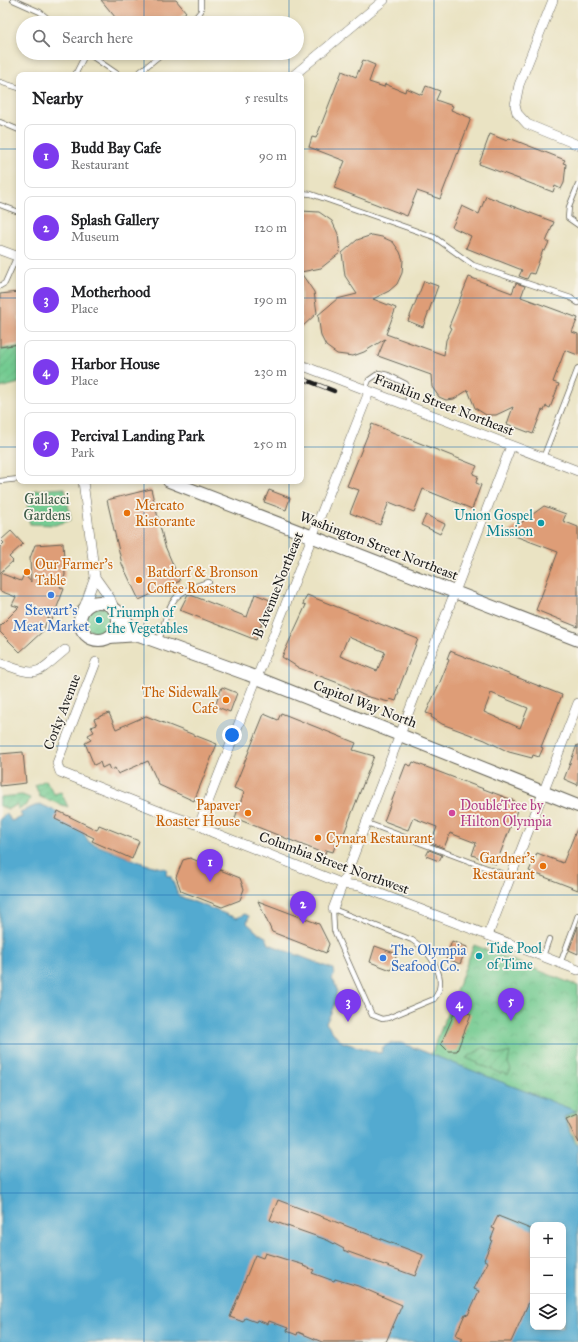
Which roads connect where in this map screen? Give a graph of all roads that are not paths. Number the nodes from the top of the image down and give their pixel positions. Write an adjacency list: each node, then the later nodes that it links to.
1 (13, 0): 5 (lane)
2 (202, 0): 6 (lane)
3 (384, 0): 13 (street)
4 (553, 0): 18 (street)
5 (44, 16)
6 (197, 16)
7 (83, 60): 10 (lane)
8 (97, 60): 11 (lane)
9 (154, 60): 12 (lane)
10 (77, 72)
11 (115, 72)
12 (140, 72)
13 (298, 72)
14 (0, 82): 15 (lane)
15 (16, 87)
16 (0, 122): 17 (lane)
17 (16, 129)
18 (578, 145)
19 (578, 185): 23 (lane)
20 (304, 193): 28 (lane)
21 (0, 205): 22 (lane)
22 (16, 211)
23 (578, 225)
24 (0, 250): 25 (street)
25 (16, 256)
26 (16, 261): 27 (lane)
27 (0, 286)
28 (578, 303)
29 (304, 366): 31 (street, Franklin Street Northeast)
30 (578, 368): 34 (lane)
31 (367, 391): 32 (street, Franklin Street Northeast); 32 (lane); 40 (street, B AvenueNortheast)
32 (409, 407): 33 (street, Franklin Street Northeast)
33 (511, 446): 34 (street, Franklin Street Northeast); 43 (street)
34 (543, 458): 35 (street, Franklin Street Northeast)
35 (578, 471)
36 (16, 479): 37 (lane)
37 (0, 481)
38 (83, 484): 41 (street)
39 (177, 484): 40 (street, Washington Street Northeast)
40 (312, 537): 43 (street, Washington Street Northeast); 53 (street, B AvenueNortheast)
41 (94, 577): 44 (street); 45 (street)
42 (209, 582): 49 (lane)
43 (456, 591): 48 (street, Washington Street Northeast); 55 (street)
44 (114, 608): 45 (street); 46 (street, Capitol Way North); 47 (street)
45 (83, 610): 47 (street)
46 (139, 635): 47 (street, Capitol Way North); 49 (street, Capitol Way North)
47 (109, 637)
48 (578, 640)
49 (158, 642): 53 (street, Capitol Way North)
50 (65, 650): 52 (street)
51 (96, 662): 56 (street, Corky Avenue)
52 (0, 663)
53 (257, 677): 55 (street, Capitol Way North); 60 (street, B AvenueNortheast)
54 (578, 703): 57 (street)
55 (401, 734): 57 (street, Capitol Way North); 59 (street)
56 (60, 772): 60 (street, Columbia Street Northwest)
57 (543, 792): 58 (street, Capitol Way North); 61 (street)
58 (578, 806)
59 (366, 823): 61 (lane); 62 (street)
60 (199, 825): 62 (street, Columbia Street Northwest)
61 (511, 877): 65 (street)
62 (343, 884): 63 (street); 65 (street, Columbia Street Northwest)
63 (333, 909): 63 (lane)
64 (578, 915): 68 (lane)
65 (488, 935): 67 (street, Columbia Street Northwest)
66 (549, 939): 67 (lane)
67 (542, 957): 68 (street, Columbia Street Northwest)
68 (560, 964): 69 (street, Columbia Street Northwest)
69 (578, 970)

